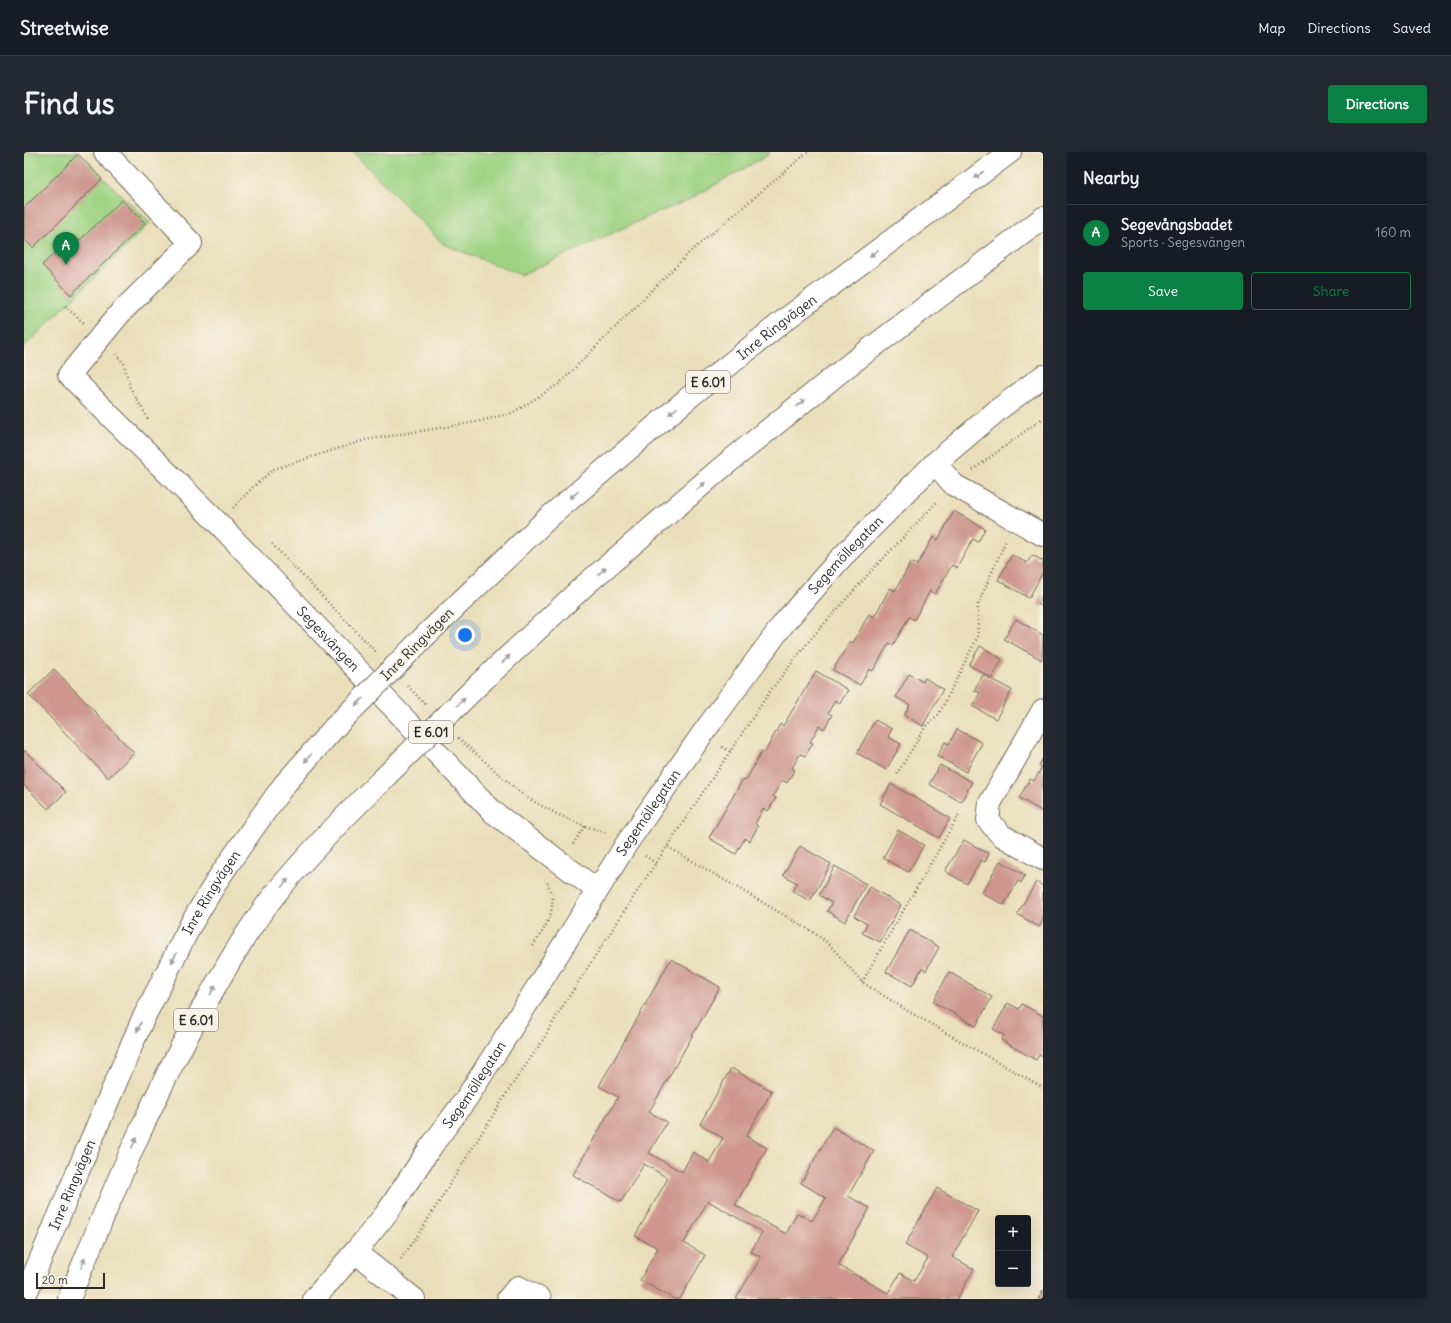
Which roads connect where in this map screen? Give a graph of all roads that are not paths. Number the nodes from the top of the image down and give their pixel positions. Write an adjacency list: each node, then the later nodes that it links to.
1 (105, 152): 9 (main road, Segesvängen)
2 (1010, 152): 11 (main road, Inre Ringvägen / E 6.01, one-way to 11, bridge)
3 (1043, 218): 12 (main road, E 6.01, one-way to 3, bridge)
4 (1043, 376): 5 (main road, Segemöllegatan)
5 (936, 463): 6 (main road); 9 (main road, Segemöllegatan)
6 (1043, 535)
7 (1043, 710): 8 (main road)
8 (1043, 859)
9 (597, 890): 10 (main road, Segemöllegatan)
10 (355, 1252): 13 (main road, Segemöllegatan); 14 (main road)
11 (24, 1298)
12 (69, 1299)
13 (314, 1299)
14 (414, 1299)
15 (508, 1299): 16 (main road)
16 (540, 1299)

